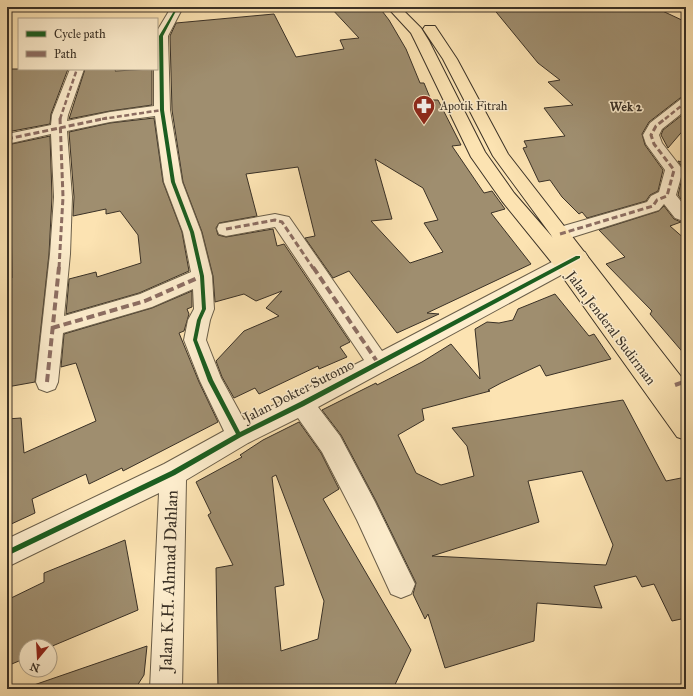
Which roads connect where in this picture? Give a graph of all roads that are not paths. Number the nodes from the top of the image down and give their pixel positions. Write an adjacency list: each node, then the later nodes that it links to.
1 (173, 7): 6 (street)
2 (393, 7): 13 (highway, Jalan Jenderal Sudirman)
3 (408, 7): 12 (highway, Jalan Jenderal Sudirman)
4 (77, 70): 7 (street)
5 (686, 102): 9 (street)
6 (162, 110): 7 (street); 14 (street)
7 (58, 127): 8 (street); 16 (street)
8 (7, 139)
9 (666, 196): 10 (street); 12 (street)
10 (686, 216)
11 (226, 229): 17 (street)
12 (560, 234): 13 (highway, Jalan Jenderal Sudirman)
13 (571, 260): 15 (highway, Jalan Jenderal Sudirman); 17 (street, Jalan Dokter Sutomo)
14 (202, 276): 16 (street); 22 (street)
15 (614, 318): 19 (highway, Jalan Jenderal Sudirman); 21 (highway, Jalan Jenderal Sudirman)
16 (52, 328): 18 (street)
17 (378, 363): 20 (street, Jalan Dokter Sutomo)
18 (47, 382)
19 (682, 389)
20 (302, 404): 22 (street, Jalan Dokter Sutomo); 25 (street)
21 (686, 429)
22 (239, 435): 23 (street, Jalan Dokter Sutomo)
23 (172, 473): 24 (street, Jalan Dokter Sutomo); 26 (street, Jalan K.H. Ahmad Dahlan)
24 (7, 553)
25 (401, 584)
26 (166, 689)

